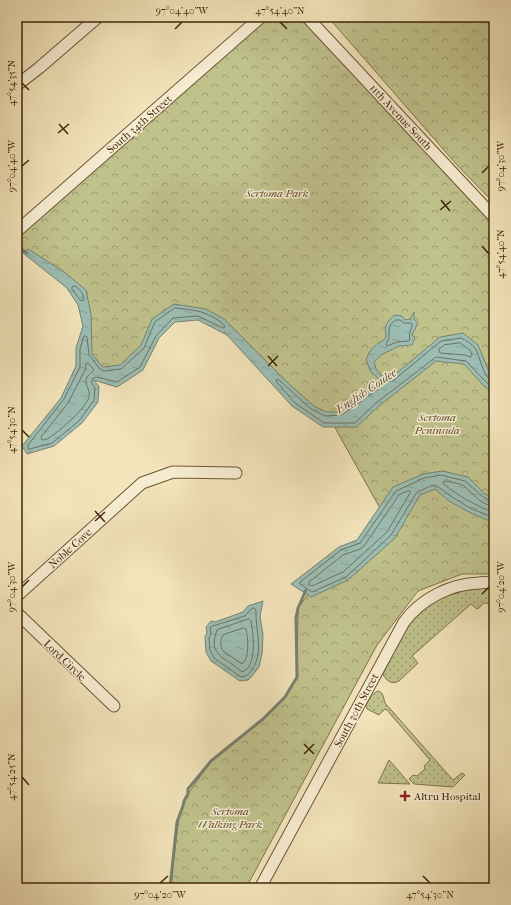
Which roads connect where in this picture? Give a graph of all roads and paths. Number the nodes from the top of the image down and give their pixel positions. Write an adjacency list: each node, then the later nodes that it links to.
1 (98, 17): 4 (street)
2 (261, 17): 6 (street, South 34th Street)
3 (307, 17): 5 (street, 11th Avenue South)
4 (17, 85)
5 (494, 217)
6 (17, 231)
7 (236, 473): 9 (street, Noble Cove)
8 (494, 583): 12 (street, South 30th Street)
9 (17, 596)
10 (17, 613): 11 (street, Lord Circle)
11 (114, 706)
12 (260, 888)

